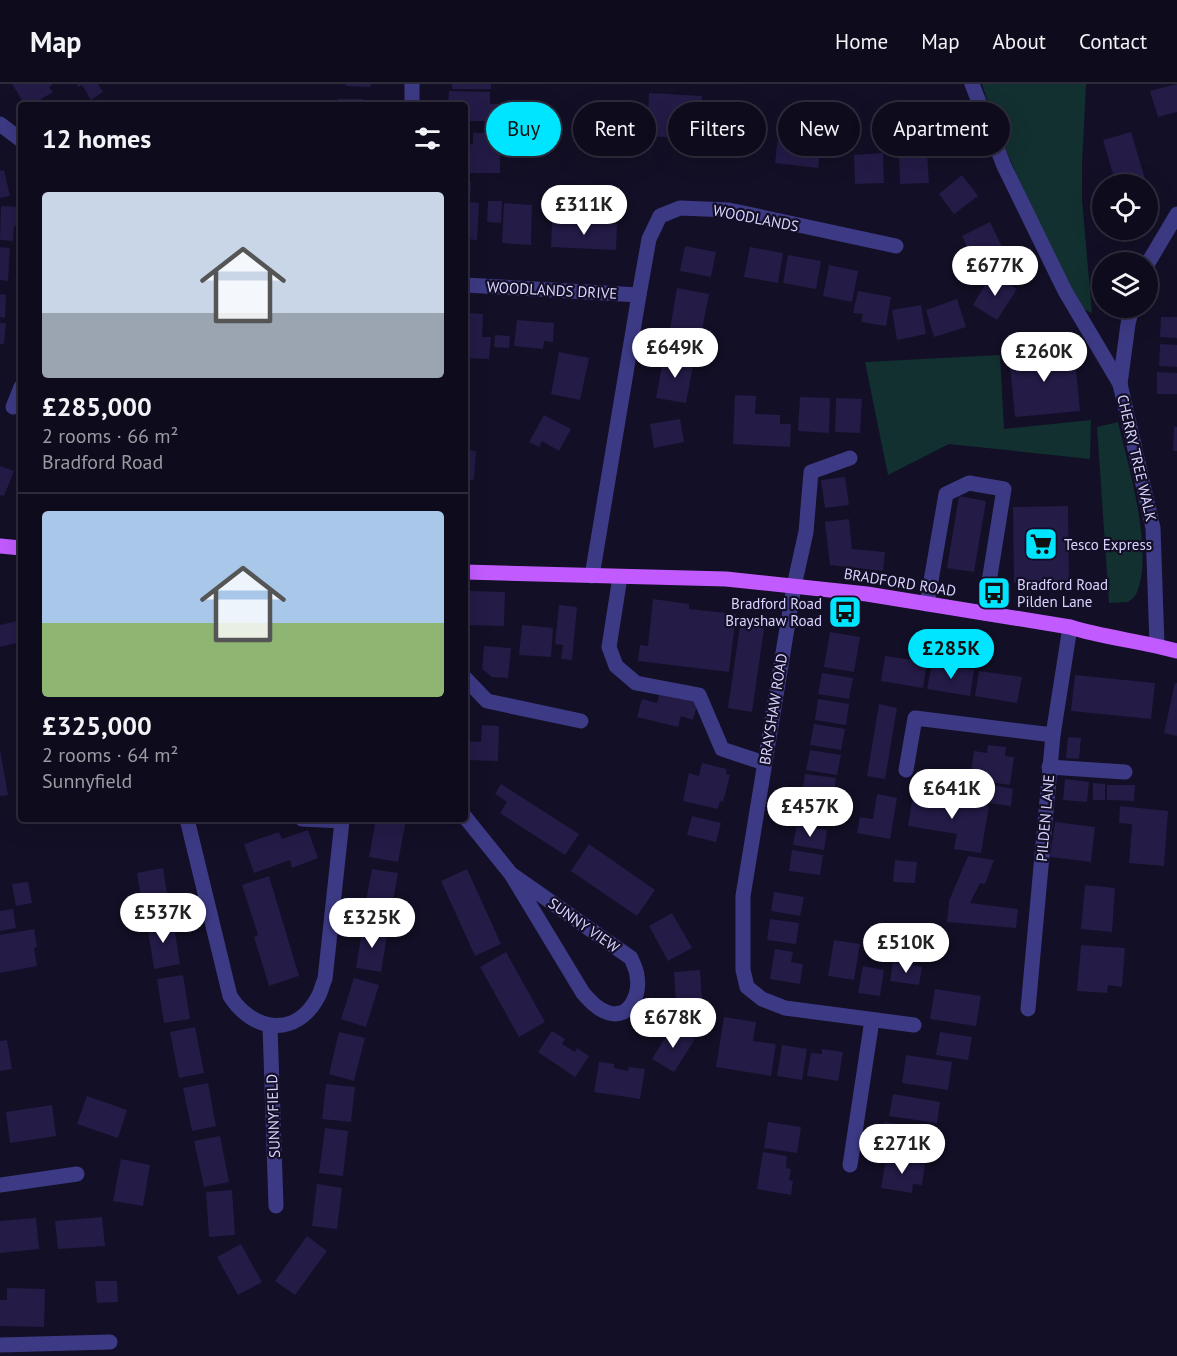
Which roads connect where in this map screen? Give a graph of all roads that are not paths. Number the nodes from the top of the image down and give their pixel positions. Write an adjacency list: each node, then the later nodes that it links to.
1 (412, 84): 3 (street)
2 (972, 84): 12 (street)
3 (412, 102)
4 (0, 124): 5 (street)
5 (18, 138)
6 (1177, 214): 8 (street)
7 (896, 246): 10 (street, WOODLANDS)
8 (1155, 252)
9 (468, 285): 10 (street, WOODLANDS DRIVE)
10 (639, 295): 19 (street, WOODLANDS)
11 (1130, 318): 12 (street, CHERRY TREE WALK)
12 (1120, 384): 25 (street, CHERRY TREE WALK)
13 (18, 394): 14 (street)
14 (13, 406)
15 (850, 458): 21 (street)
16 (0, 546): 17 (main road)
17 (18, 548)
18 (468, 572): 19 (main road, BRADFORD ROAD)
19 (592, 576): 20 (main road, BRADFORD ROAD)
20 (620, 577): 21 (main road, BRADFORD ROAD); 30 (street)
21 (794, 586): 22 (main road, BRADFORD ROAD); 30 (street, BRAYSHAW ROAD)
22 (927, 604): 23 (main road, BRADFORD ROAD); 23 (street)
23 (984, 613): 24 (main road, BRADFORD ROAD)
24 (1070, 627): 25 (main road, BRADFORD ROAD); 29 (street, PILDEN LANE)
25 (1157, 645): 26 (main road, BRADFORD ROAD)
26 (1177, 651)
27 (468, 681): 28 (street)
28 (581, 721)
29 (1053, 735): 31 (street, PILDEN LANE); 32 (street)
30 (764, 763): 39 (street, BRAYSHAW ROAD)
31 (1049, 767): 33 (street); 38 (street, PILDEN LANE)
32 (906, 770)
33 (1125, 772)
34 (468, 821): 37 (street, SUNNY VIEW)
35 (189, 822): 40 (street)
36 (344, 822): 40 (street)
37 (511, 874): 37 (street, SUNNY VIEW)
38 (1028, 1009)
39 (872, 1020): 41 (street, BRAYSHAW ROAD); 42 (street)
40 (270, 1026): 45 (street, SUNNYFIELD)
41 (914, 1026)
42 (850, 1165)
43 (77, 1174): 44 (street)
44 (0, 1185)
45 (276, 1206)
46 (110, 1342): 47 (street)
47 (0, 1346)

